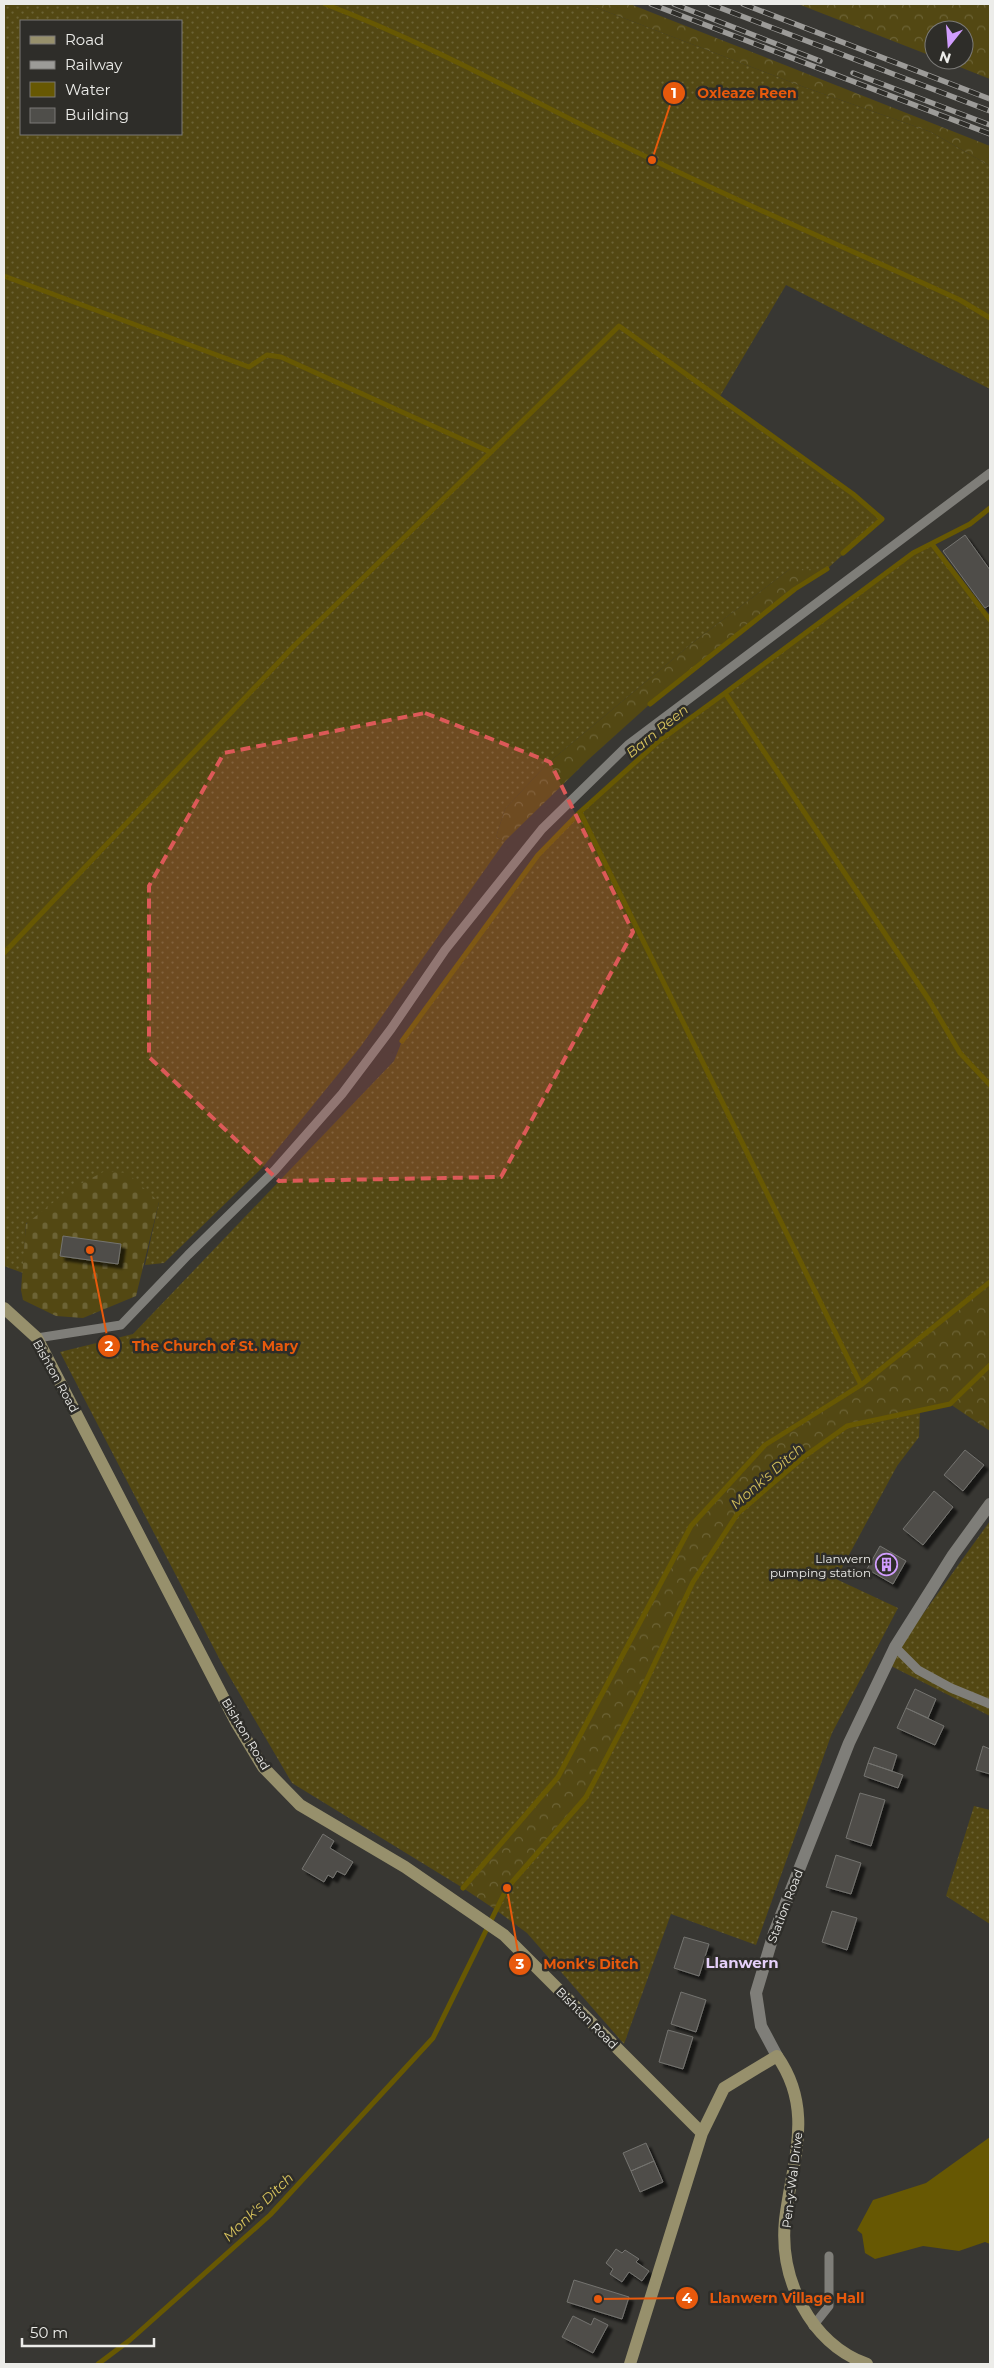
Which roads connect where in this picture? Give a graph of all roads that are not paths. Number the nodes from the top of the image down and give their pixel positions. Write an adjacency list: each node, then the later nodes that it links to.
1 (990, 473): 3 (lane)
2 (4, 1308): 3 (street, Bishton Road)
3 (37, 1338): 8 (street, Bishton Road)
4 (990, 1504): 5 (street, Station Road)
5 (895, 1647): 6 (lane); 7 (street, Station Road)
6 (990, 1704)
7 (777, 2056): 8 (street); 10 (street, Pen-y-Wal Drive)
8 (702, 2133): 11 (street)
9 (829, 2256): 10 (lane)
10 (813, 2326): 12 (street, Pen-y-Wal Drive)
11 (630, 2364)
12 (867, 2364)

